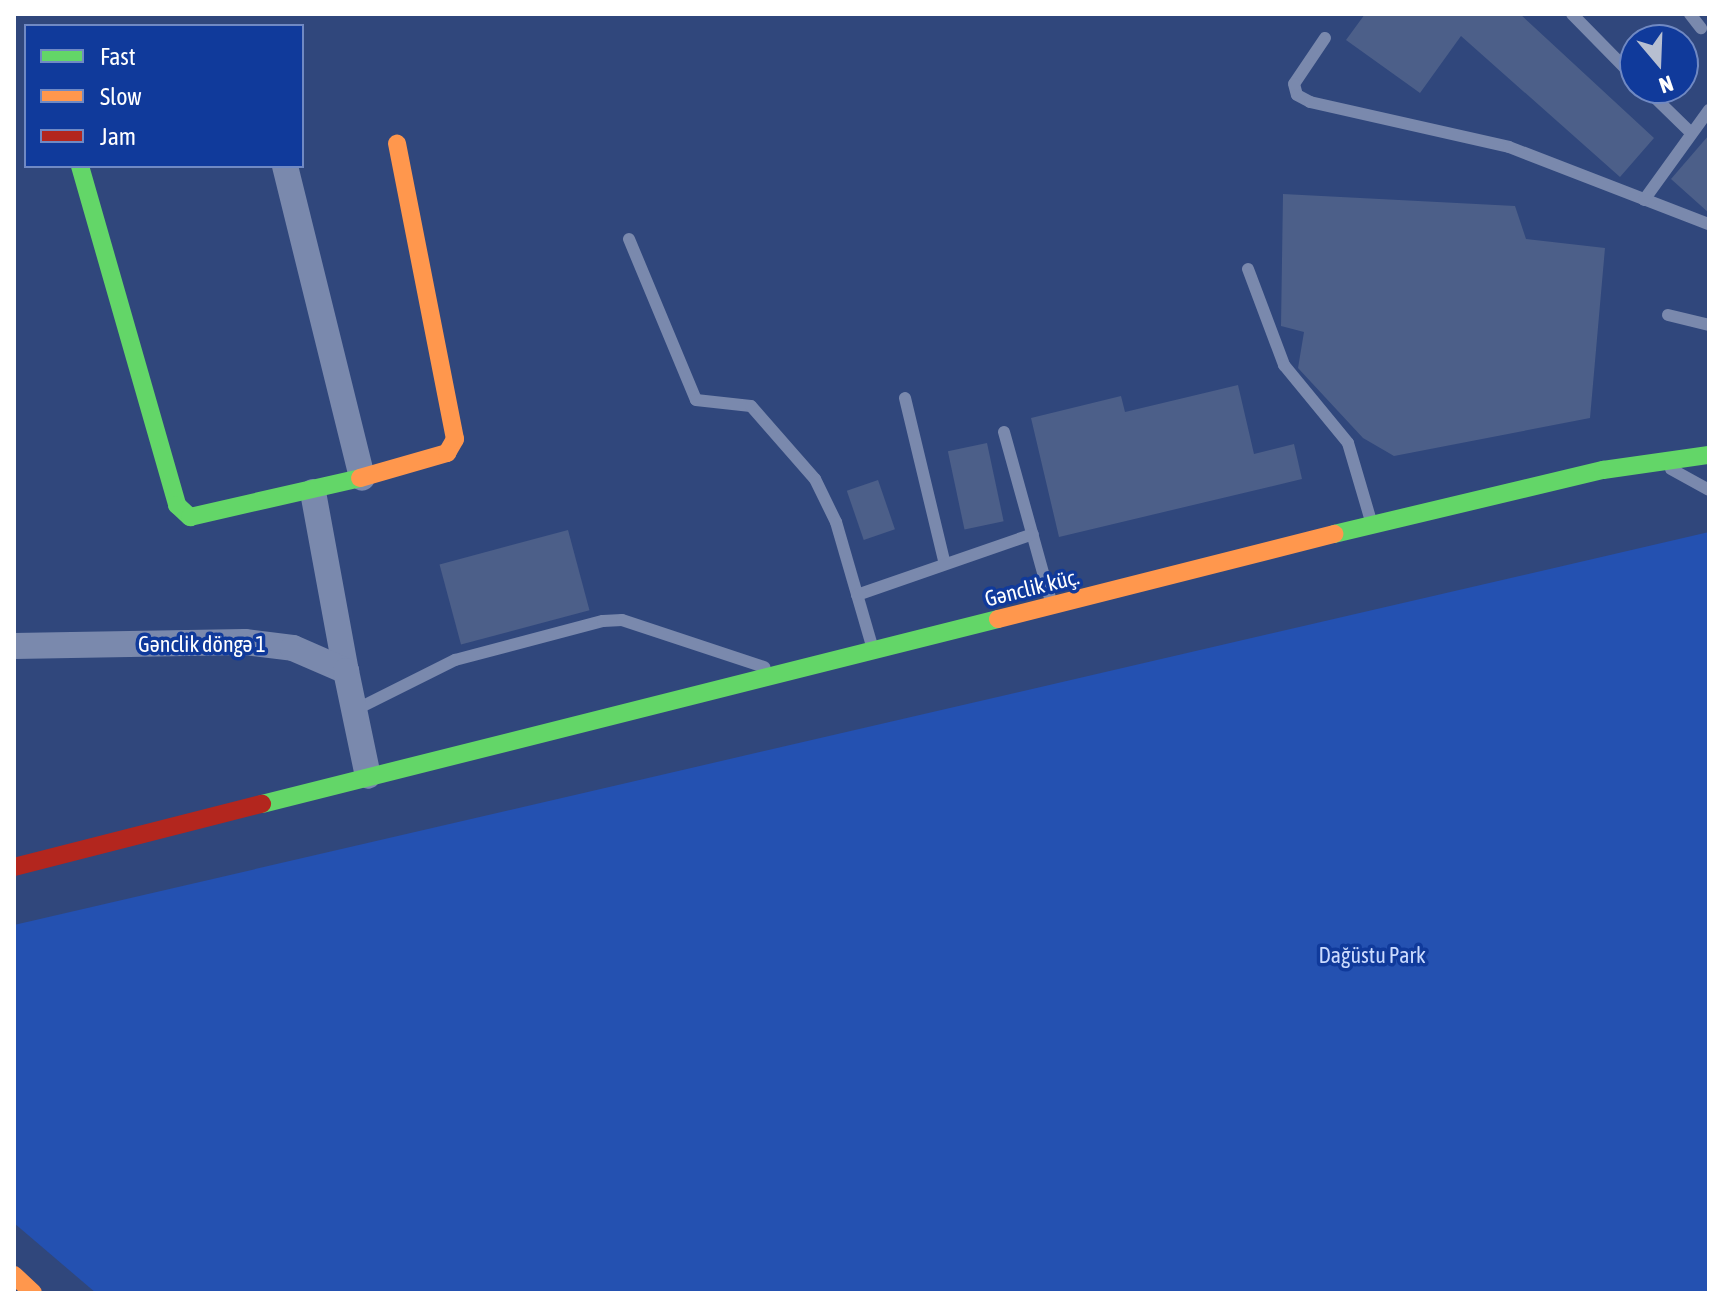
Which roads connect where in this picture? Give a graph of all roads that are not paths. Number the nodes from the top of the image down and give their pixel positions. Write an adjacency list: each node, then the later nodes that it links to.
1 (1572, 14): 5 (lane)
2 (1690, 14): 3 (lane)
3 (1701, 28)
4 (1325, 38): 12 (lane)
5 (1619, 62)
6 (1661, 104): 8 (lane)
7 (1709, 110): 8 (lane)
8 (1689, 131): 12 (lane)
9 (397, 144): 22 (main road)
10 (81, 168): 24 (main road)
11 (285, 168): 22 (street)
12 (1644, 200): 13 (lane)
13 (1709, 224)
14 (629, 239): 28 (lane)
15 (1248, 269): 25 (lane)
16 (1668, 315): 17 (lane)
17 (1709, 325)
18 (905, 398): 27 (lane)
19 (1004, 432): 26 (lane)
20 (1709, 455): 21 (main road, Gənclik küç.)
21 (1657, 462): 23 (lane); 25 (main road, Gənclik küç.)
22 (362, 478): 24 (main road)
23 (1709, 490)
24 (313, 492): 32 (street)
25 (1372, 524): 29 (main road, Gənclik küç.)
26 (1033, 534): 27 (lane); 29 (lane)
27 (944, 560): 28 (lane)
28 (857, 595): 31 (lane)
29 (1053, 608): 31 (main road, Gənclik küç.)
30 (15, 640): 32 (street, Gənclik döngə 1)
31 (874, 652): 33 (main road, Gənclik küç.)
32 (346, 671): 34 (street)
33 (789, 675): 34 (lane); 35 (main road, Gənclik küç.)
34 (355, 710): 35 (street)
35 (368, 776): 36 (main road, Gənclik küç.)
36 (14, 870)
37 (14, 1275): 38 (main road)
38 (33, 1293)

